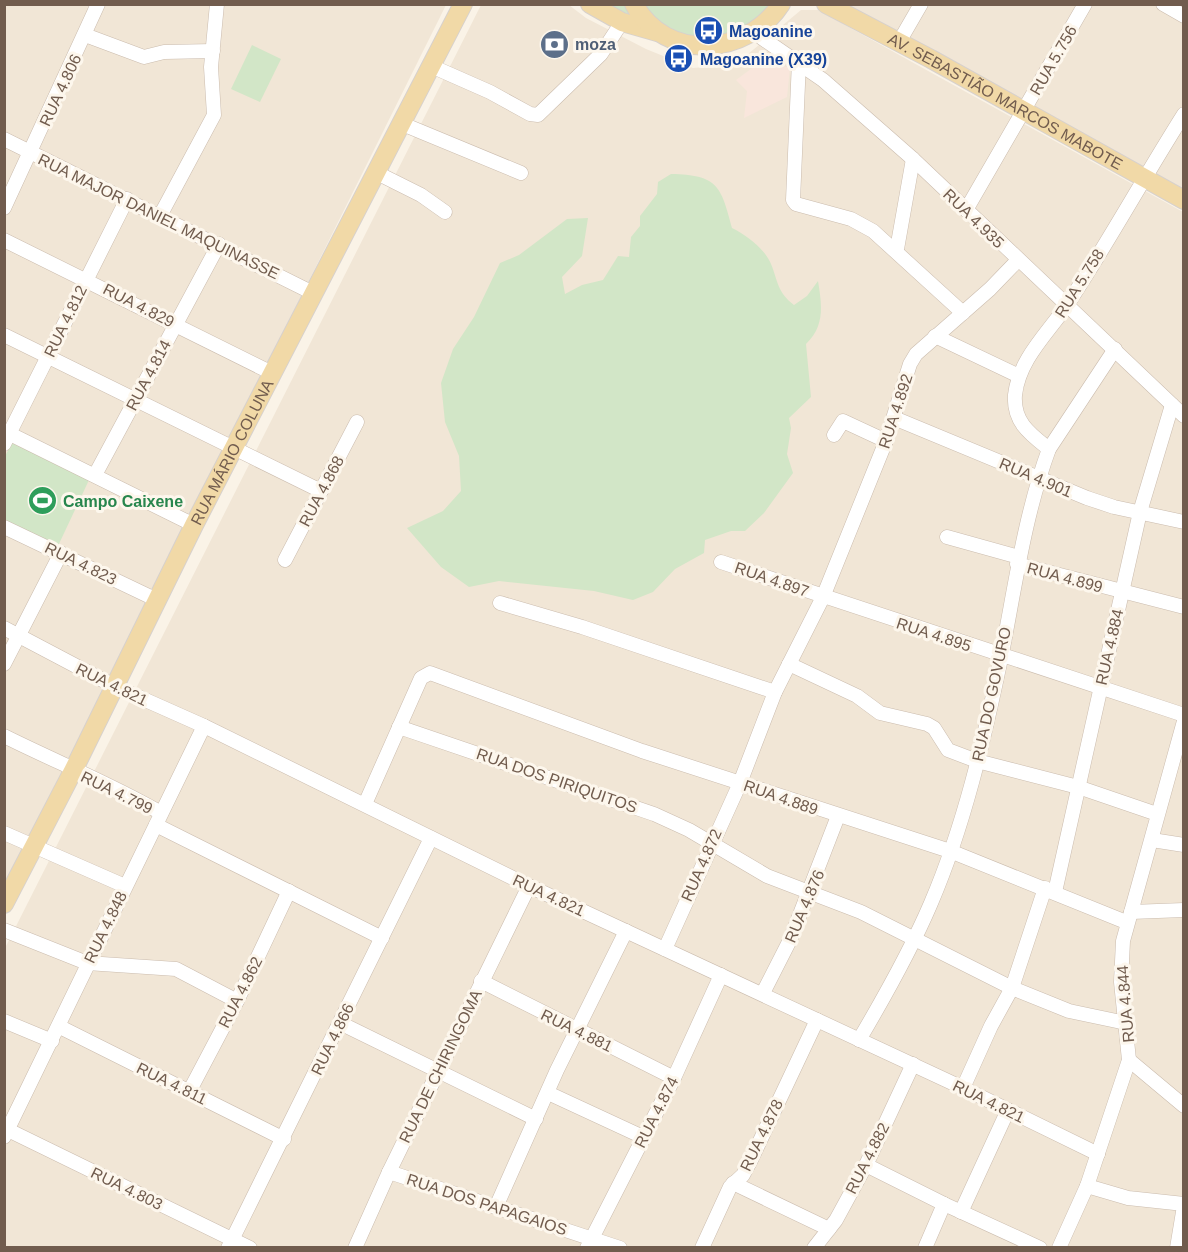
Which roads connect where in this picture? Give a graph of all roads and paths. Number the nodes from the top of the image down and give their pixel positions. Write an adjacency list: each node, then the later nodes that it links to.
1 (98, 4): 14 (street, RUA 4.806)
2 (217, 4): 17 (street)
3 (463, 4): 19 (main road, RUA MÁRIO COLUNA)
4 (590, 4): 12 (main road)
5 (634, 4): 15 (main road)
6 (826, 4): 16 (main road, AV. SEBASTIÃO MARCOS MABOTE)
7 (921, 4): 16 (street)
8 (1085, 4): 20 (street, RUA 5.756)
9 (1163, 4): 11 (street)
10 (777, 10): 13 (main road)
11 (1184, 16)
12 (621, 22): 15 (main road); 19 (street)
13 (756, 31): 15 (main road); 18 (street, RUA 4.935)
14 (85, 35): 17 (street); 24 (street, RUA 4.806)
15 (665, 35)
16 (899, 42): 20 (main road, AV. SEBASTIÃO MARCOS MABOTE)
17 (213, 51): 34 (street)
18 (799, 61): 25 (street, RUA 4.935); 37 (street)
19 (431, 66): 22 (main road, RUA MÁRIO COLUNA)
20 (1023, 111): 28 (main road, AV. SEBASTIÃO MARCOS MABOTE); 32 (street, RUA 5.756)
21 (1184, 114): 28 (street, RUA 5.758)
22 (400, 123): 26 (main road, RUA MÁRIO COLUNA); 27 (street)
23 (4, 139): 24 (street, RUA MAJOR DANIEL MAQUINASSE)
24 (31, 153): 29 (street, RUA MAJOR DANIEL MAQUINASSE); 31 (street, RUA 4.806)
25 (913, 159): 32 (street, RUA 4.935); 37 (street)
26 (375, 172): 33 (street); 40 (main road, RUA MÁRIO COLUNA)
27 (521, 173)
28 (1143, 179): 30 (main road, AV. SEBASTIÃO MARCOS MABOTE); 41 (street, RUA 5.758)
29 (126, 198): 34 (street, RUA MAJOR DANIEL MAQUINASSE); 39 (street, RUA 4.812)
30 (1184, 200)
31 (4, 208)
32 (966, 210): 38 (street, RUA 4.935)
33 (445, 212)
34 (161, 214): 36 (street, RUA MAJOR DANIEL MAQUINASSE)
35 (4, 240): 39 (street, RUA 4.829)
36 (219, 244): 40 (street, RUA MAJOR DANIEL MAQUINASSE); 43 (street, RUA 4.814)
37 (897, 249): 42 (street)
38 (1018, 261): 41 (street, RUA 4.935); 42 (street, RUA 4.892)
39 (85, 278): 43 (street, RUA 4.829); 47 (street, RUA 4.812)
40 (314, 292): 48 (main road, RUA MÁRIO COLUNA)
41 (1067, 305): 46 (street, RUA 4.935); 49 (street, RUA 5.758)
42 (963, 313): 45 (street, RUA 4.892)
43 (176, 324): 48 (street, RUA 4.829); 50 (street, RUA 4.814)
44 (4, 335): 47 (street)
45 (935, 336): 49 (street); 53 (street, RUA 4.892)
46 (1115, 349): 51 (street, RUA 4.935); 59 (street, RUA DO GOVURO)
47 (48, 355): 50 (street); 56 (street, RUA 4.812)
48 (272, 373): 58 (main road, RUA MÁRIO COLUNA)
49 (1019, 376): 59 (street, RUA 5.758)
50 (135, 398): 58 (street); 60 (street, RUA 4.814)
51 (1172, 405): 52 (street, RUA 4.935); 63 (street, RUA 4.884)
52 (1184, 416)
53 (894, 418): 57 (street, RUA 4.892); 61 (street, RUA 4.901)
54 (357, 422): 62 (street, RUA 4.868)
55 (834, 435): 57 (street)
56 (6, 436): 60 (street)
57 (886, 441): 73 (street, RUA 4.892)
58 (235, 448): 62 (street); 65 (main road, RUA MÁRIO COLUNA)
59 (1049, 449): 61 (street, RUA DO GOVURO)
60 (95, 475): 65 (street)
61 (1040, 478): 63 (street, RUA 4.901); 70 (street, RUA DO GOVURO)
62 (321, 491): 69 (street, RUA 4.868)
63 (1140, 512): 64 (street, RUA 4.901); 72 (street, RUA 4.884)
64 (1184, 522)
65 (194, 525): 74 (main road, RUA MÁRIO COLUNA)
66 (4, 527): 68 (street, RUA 4.823)
67 (947, 537): 70 (street, RUA 4.899)
68 (61, 553): 74 (street, RUA 4.823); 78 (street)
69 (285, 560)
70 (1018, 561): 72 (street, RUA 4.899); 79 (street, RUA DO GOVURO)
71 (721, 562): 73 (street, RUA 4.897)
72 (1121, 593): 76 (street, RUA 4.899); 83 (street, RUA 4.884)
73 (823, 597): 79 (street, RUA 4.895); 81 (street, RUA 4.892)
74 (157, 600): 82 (main road, RUA MÁRIO COLUNA)
75 (500, 603): 84 (street)
76 (1184, 607)
77 (4, 628): 78 (street, RUA 4.821)
78 (20, 636): 80 (street); 82 (street, RUA 4.821)
79 (1001, 656): 83 (street, RUA 4.895); 90 (street, RUA DO GOVURO)
80 (4, 664)
81 (789, 664): 84 (street, RUA 4.892); 90 (street)
82 (114, 686): 87 (street, RUA 4.821); 91 (main road, RUA MÁRIO COLUNA)
83 (1100, 687): 85 (street, RUA 4.895); 93 (street, RUA 4.884)
84 (775, 692): 92 (street, RUA 4.872)
85 (1184, 715)
86 (1184, 721): 95 (street, RUA 4.844)
87 (204, 726): 94 (street, RUA 4.821); 97 (street, RUA 4.848)
88 (399, 728): 92 (street, RUA 4.889); 94 (street); 101 (street, RUA DOS PIRIQUITOS)
89 (4, 736): 91 (street, RUA 4.799)
90 (977, 761): 93 (street); 104 (street, RUA DO GOVURO)
91 (73, 771): 97 (street, RUA 4.799); 103 (main road, RUA MÁRIO COLUNA)
92 (740, 783): 96 (street, RUA 4.889); 101 (street, RUA 4.872)
93 (1078, 787): 95 (street); 107 (street, RUA 4.884)
94 (365, 804): 99 (street, RUA 4.821)
95 (1157, 814): 100 (street, RUA 4.844)
96 (838, 816): 104 (street, RUA 4.889); 109 (street, RUA 4.876)
97 (159, 819): 105 (street, RUA 4.848); 108 (street, RUA 4.799)
98 (4, 833): 103 (street)
99 (431, 838): 106 (street, RUA 4.821); 115 (street, RUA 4.866)
100 (1152, 840): 102 (street); 112 (street, RUA 4.844)
101 (711, 842): 109 (street, RUA DOS PIRIQUITOS); 117 (street, RUA 4.872)
102 (1184, 845)
103 (34, 848): 105 (street); 110 (main road, RUA MÁRIO COLUNA)
104 (950, 851): 107 (street, RUA 4.889); 116 (street, RUA DO GOVURO)
105 (125, 886): 118 (street, RUA 4.848)
106 (529, 886): 114 (street, RUA 4.821); 120 (street, RUA DE CHIRINGOMA)
107 (1050, 890): 112 (street, RUA 4.889); 121 (street, RUA 4.884)
108 (289, 891): 115 (street, RUA 4.799); 123 (street, RUA 4.862)
109 (810, 892): 116 (street, RUA DOS PIRIQUITOS); 122 (street, RUA 4.876)
110 (4, 904)
111 (1184, 910): 112 (street)
112 (1129, 917): 127 (street, RUA 4.844)
113 (4, 930): 118 (street)
114 (626, 931): 117 (street, RUA 4.821); 129 (street)
115 (382, 938): 126 (street, RUA 4.866)
116 (914, 938): 121 (street, RUA DOS PIRIQUITOS); 130 (street, RUA DO GOVURO)
117 (665, 949): 119 (street, RUA 4.821)
118 (87, 963): 123 (street); 128 (street, RUA 4.848)
119 (721, 975): 122 (street, RUA 4.821); 135 (street, RUA 4.874)
120 (481, 981): 129 (street, RUA 4.881); 134 (street, RUA DE CHIRINGOMA)
121 (1012, 988): 127 (street, RUA DOS PIRIQUITOS); 136 (street, RUA 4.884)
122 (763, 993): 124 (street, RUA 4.821)
123 (237, 1001): 137 (street, RUA 4.862)
124 (817, 1020): 130 (street, RUA 4.821); 148 (street, RUA 4.878)
125 (4, 1022): 131 (street)
126 (340, 1023): 134 (street); 144 (street, RUA 4.866)
127 (1126, 1023): 132 (street, RUA 4.844)
128 (60, 1027): 131 (street, RUA 4.848); 137 (street, RUA 4.811)
129 (576, 1030): 135 (street, RUA 4.881); 138 (street)
130 (859, 1040): 133 (street, RUA 4.821)
131 (52, 1041): 142 (street, RUA 4.848)
132 (1129, 1060): 139 (street); 145 (street, RUA 4.844)
133 (913, 1064): 136 (street, RUA 4.821); 146 (street, RUA 4.882)
134 (438, 1072): 141 (street); 147 (street, RUA DE CHIRINGOMA)
135 (674, 1078): 143 (street, RUA 4.874)
136 (963, 1088): 140 (street, RUA 4.821)
137 (189, 1092): 144 (street, RUA 4.811)
138 (548, 1093): 141 (street); 143 (street)
139 (1184, 1106)
140 (1008, 1110): 145 (street, RUA 4.821); 153 (street)
141 (536, 1119): 152 (street)
142 (6, 1132): 156 (street, RUA 4.803)
143 (643, 1137): 155 (street, RUA 4.874)
144 (284, 1138): 156 (street, RUA 4.866)
145 (1098, 1154): 149 (street, RUA 4.844)
146 (866, 1165): 150 (street); 154 (street, RUA 4.882)
147 (389, 1172): 152 (street, RUA DOS PAPAGAIOS); 158 (street, RUA DE CHIRINGOMA)
148 (733, 1183): 154 (street); 160 (street, RUA 4.878)
149 (1087, 1186): 151 (street); 164 (street, RUA 4.844)
150 (944, 1204): 153 (street); 162 (street)
151 (1184, 1205): 165 (street)
152 (496, 1207): 155 (street, RUA DOS PAPAGAIOS)
153 (961, 1212): 163 (street)
154 (829, 1229): 161 (street, RUA 4.882)
155 (589, 1243): 159 (street, RUA DOS PAPAGAIOS)
156 (230, 1244): 157 (street, RUA 4.803)
157 (250, 1248)
158 (355, 1248)
159 (620, 1248)
160 (702, 1248)
161 (814, 1248)
162 (925, 1248)
163 (1040, 1248)
164 (1059, 1248)
165 (1177, 1248)

